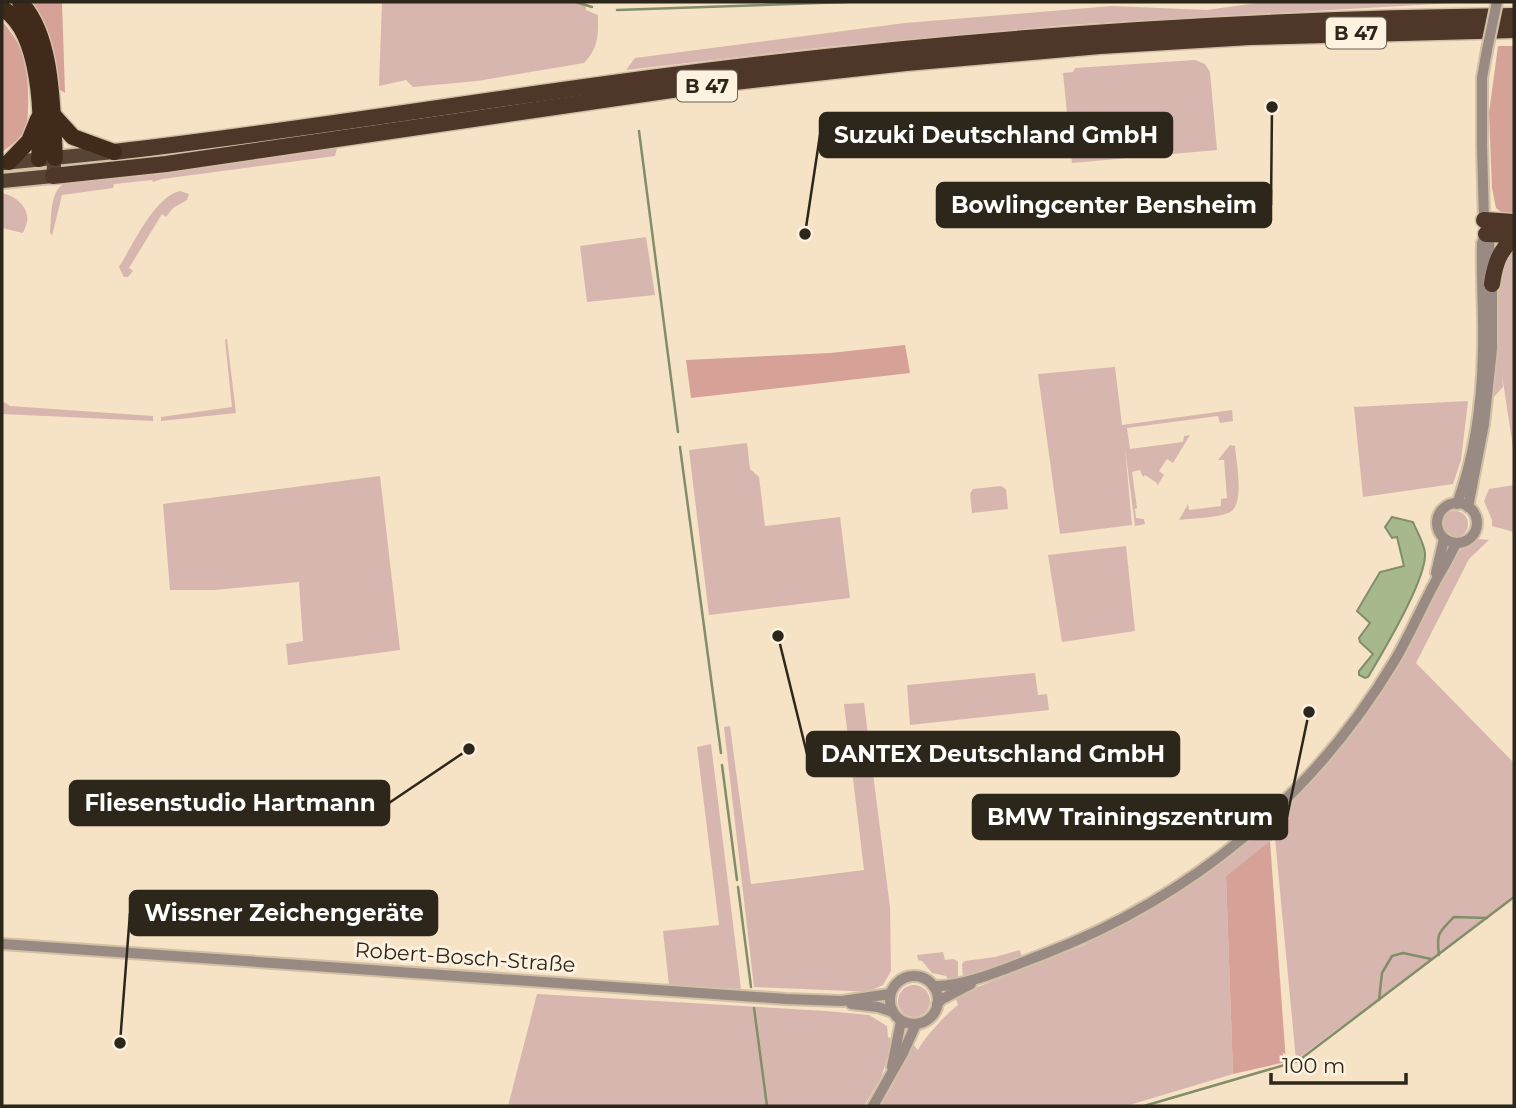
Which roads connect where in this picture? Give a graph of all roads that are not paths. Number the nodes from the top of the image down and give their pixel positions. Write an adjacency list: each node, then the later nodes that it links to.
1 (20, 2): 6 (highway)
2 (1497, 2): 13 (street, bridge)
3 (2, 8): 6 (highway)
4 (1514, 16): 7 (highway, B 47)
5 (1514, 30): 10 (highway, B 47)
6 (46, 114): 7 (highway); 8 (highway); 9 (highway)
7 (114, 152): 8 (main road, B 47)
8 (47, 158): 9 (main road, B 47); 10 (main road)
9 (5, 163)
10 (45, 177): 11 (main road, B 47)
11 (2, 181)
12 (1514, 222): 13 (highway)
13 (1485, 227): 14 (highway); 15 (street); 16 (street)
14 (1514, 237): 15 (highway)
15 (1492, 284): 16 (street)
16 (1463, 505): 17 (street); 17 (street)
17 (1450, 541): 19 (street, Robert-Bosch-Straße)
18 (2, 944): 22 (street, Robert-Bosch-Straße)
19 (979, 978): 20 (street, Robert-Bosch-Straße); 23 (street, Robert-Bosch-Straße)
20 (933, 986): 21 (street, Robert-Bosch-Straße); 23 (street)
21 (890, 994): 22 (street, Robert-Bosch-Straße); 24 (street)
22 (842, 1001): 24 (street, Robert-Bosch-Straße)
23 (937, 1004): 25 (street, Robert-Bosch-Straße)
24 (897, 1017): 25 (street, Robert-Bosch-Straße); 26 (street)
25 (916, 1024): 26 (street)
26 (890, 1077): 27 (street)
27 (873, 1106)

